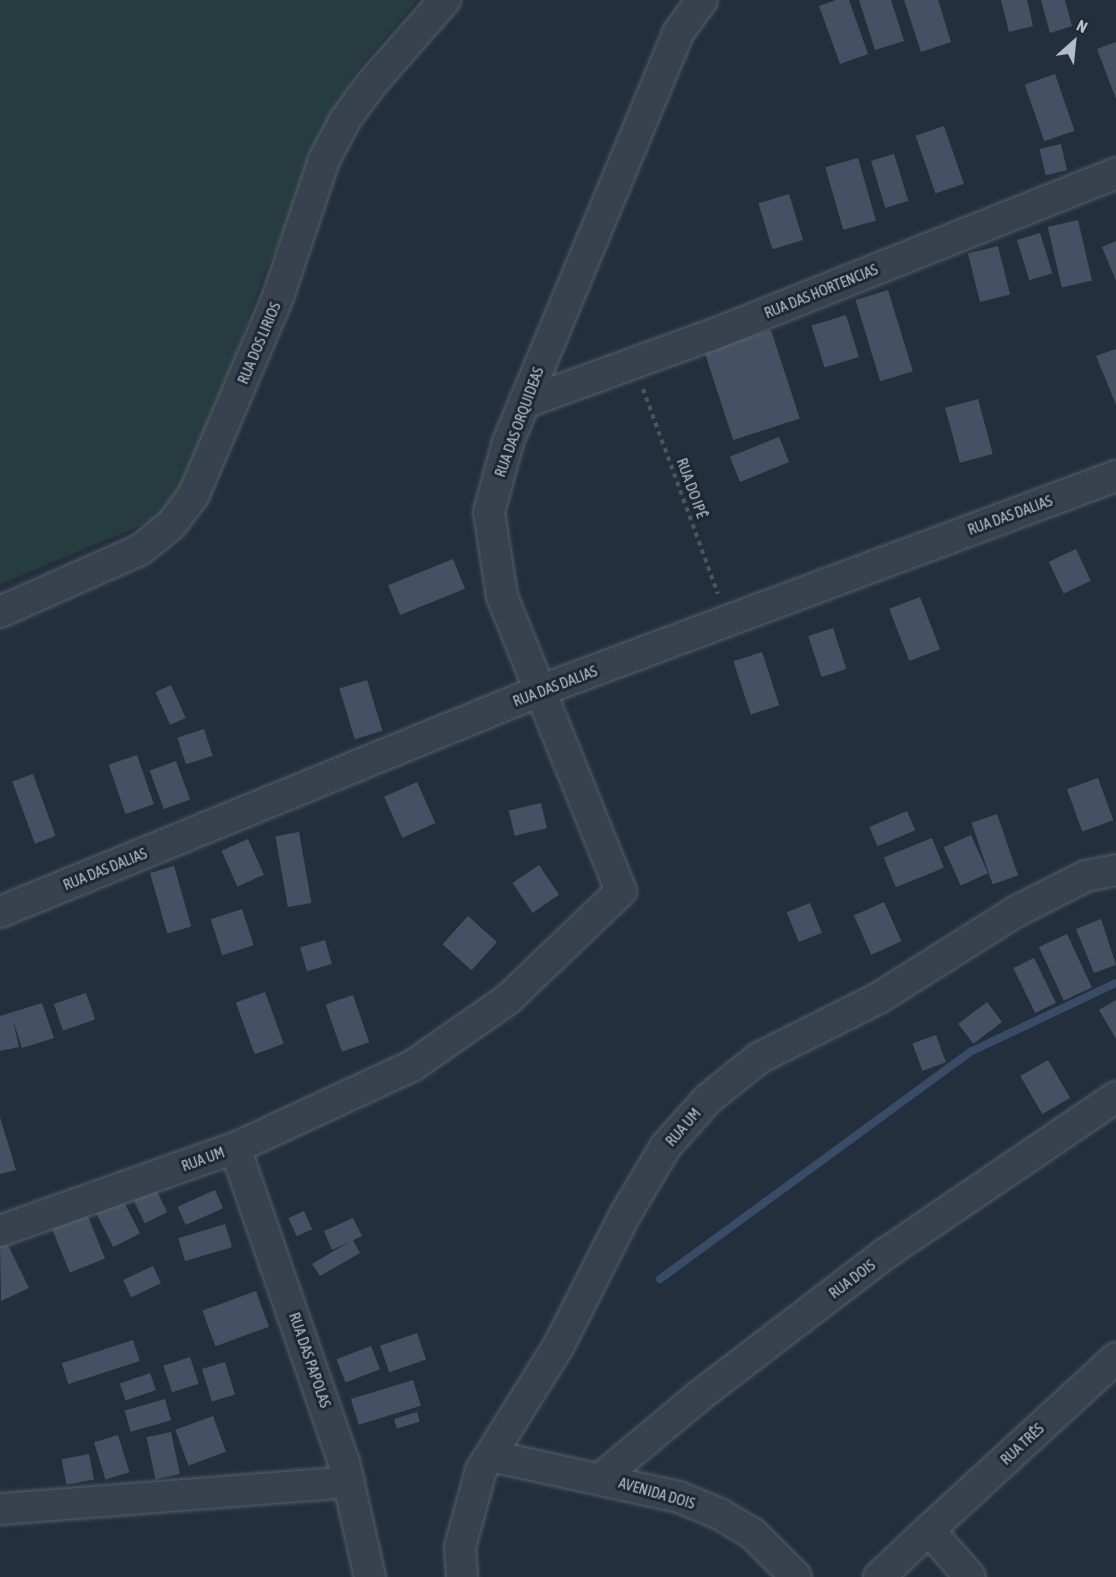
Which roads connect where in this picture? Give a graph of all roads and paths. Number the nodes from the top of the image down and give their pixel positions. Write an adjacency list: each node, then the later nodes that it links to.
1 (445, 0): 7 (street, RUA DOS LIRIOS)
2 (702, 0): 5 (street, RUA DAS ORQUIDEAS)
3 (1116, 173): 4 (street, RUA DAS HORTENCIAS)
4 (634, 363): 5 (street, RUA DAS HORTENCIAS); 8 (path, RUA DO IPÊ)
5 (524, 403): 9 (street, RUA DAS ORQUIDEAS)
6 (1116, 476): 8 (street, RUA DAS DALIAS)
7 (0, 612)
8 (728, 620): 9 (street, RUA DAS DALIAS)
9 (542, 690): 11 (street, RUA DAS ORQUIDEAS); 12 (street, RUA DAS DALIAS)
10 (1116, 870): 17 (street, RUA UM)
11 (621, 891): 14 (street, RUA UM)
12 (0, 912)
13 (1116, 1097): 18 (street, RUA DOIS)
14 (235, 1148): 15 (street, RUA UM); 19 (street, RUA DAS PAPOLAS)
15 (0, 1231)
16 (1116, 1358): 21 (street, RUA TRÊS)
17 (491, 1456): 18 (street, AVENIDA DOIS); 23 (street, RUA UM)
18 (601, 1478): 24 (street, AVENIDA DOIS)
19 (349, 1482): 20 (street); 22 (street, RUA DAS PAPOLAS)
20 (0, 1509)
21 (929, 1530): 25 (street, RUA TRÊS); 26 (street)
22 (370, 1577)
23 (462, 1577)
24 (796, 1577)
25 (879, 1577)
26 (969, 1577)

